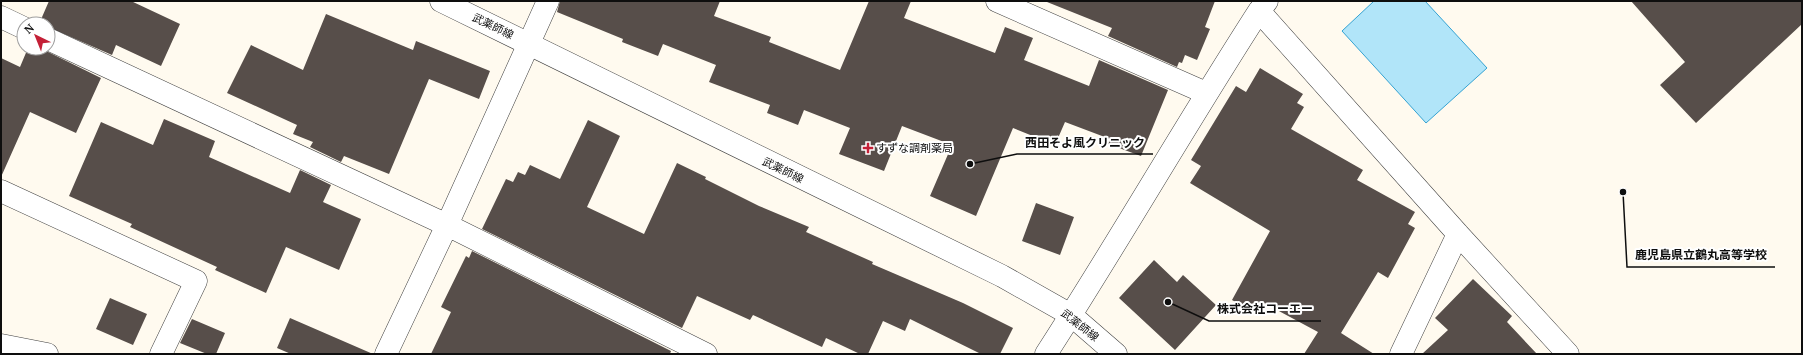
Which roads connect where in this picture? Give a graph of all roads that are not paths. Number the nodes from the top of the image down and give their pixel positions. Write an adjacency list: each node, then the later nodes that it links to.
1 (441, 1): 8 (street, 武薬師線)
2 (548, 1): 8 (street)
3 (996, 1): 9 (street)
4 (1263, 6): 9 (street); 12 (street)
5 (1, 17): 6 (street)
6 (16, 24)
7 (56, 43): 11 (street)
8 (529, 44): 11 (street); 13 (street, 武薬師線)
9 (1206, 93): 13 (street)
10 (1, 190): 16 (street)
11 (447, 225): 17 (street); 18 (street)
12 (1458, 234): 21 (street); 22 (street)
13 (1071, 315): 19 (street); 20 (street, 武薬師線)
14 (1, 345): 15 (street)
15 (47, 354)
16 (161, 354)
17 (386, 354)
18 (706, 354)
19 (1046, 354)
20 (1116, 354)
21 (1401, 354)
22 (1568, 354)

